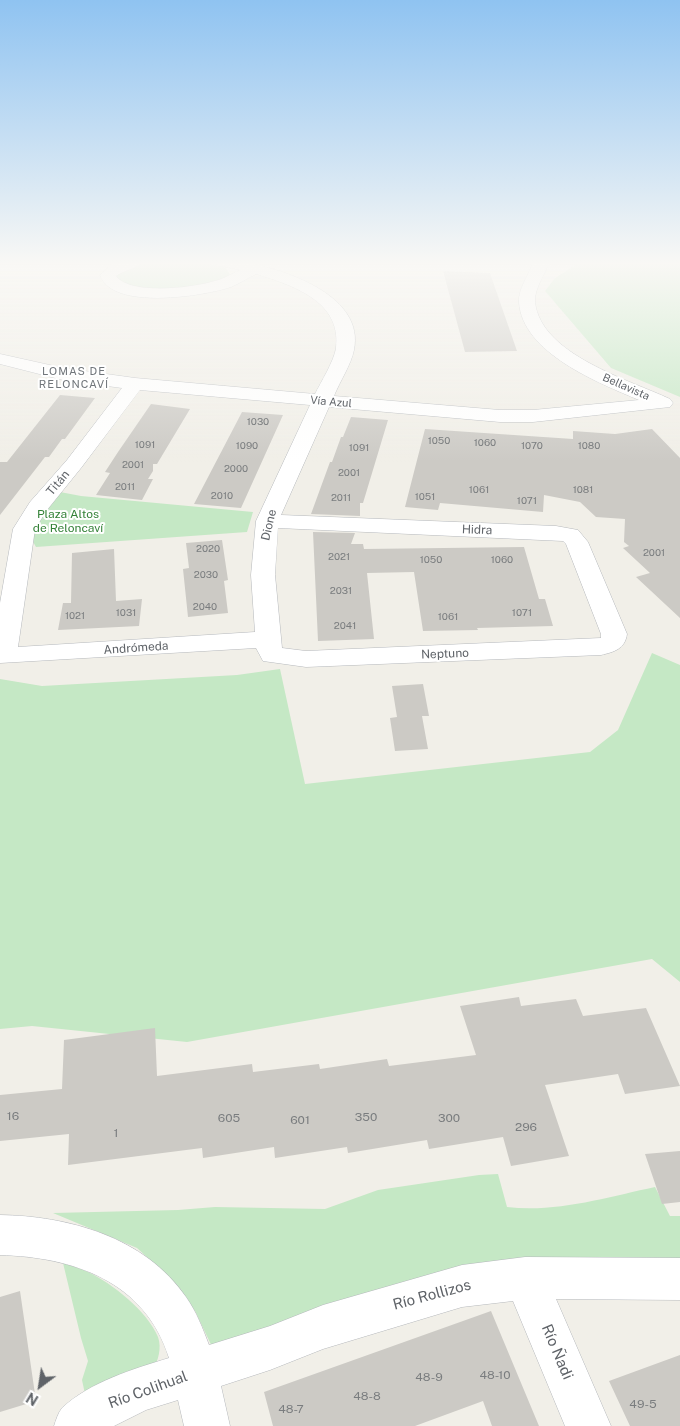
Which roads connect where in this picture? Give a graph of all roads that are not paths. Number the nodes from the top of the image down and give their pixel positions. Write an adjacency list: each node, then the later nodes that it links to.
1 (346, 329): 5 (street, Dione)
2 (537, 329): 6 (street, Bellavista)
3 (0, 359): 4 (street, Vía Azul)
4 (134, 384): 5 (street, Vía Azul); 10 (street, Titán)
5 (322, 401): 6 (street, Vía Azul); 7 (street, Dione)
6 (672, 407)
7 (267, 521): 8 (street, Hidra); 9 (street, Dione)
8 (612, 642): 9 (street, Neptuno)
9 (272, 648): 10 (street, Andrómeda)
10 (4, 656)
11 (0, 1234): 14 (street)
12 (525, 1278): 13 (street, Río Rollizos); 14 (street, Río Rollizos); 17 (street, Río Ñadi)
13 (680, 1279)
14 (195, 1373): 15 (street, Río Colihual); 16 (street)
15 (77, 1426)
16 (208, 1426)
17 (588, 1426)

